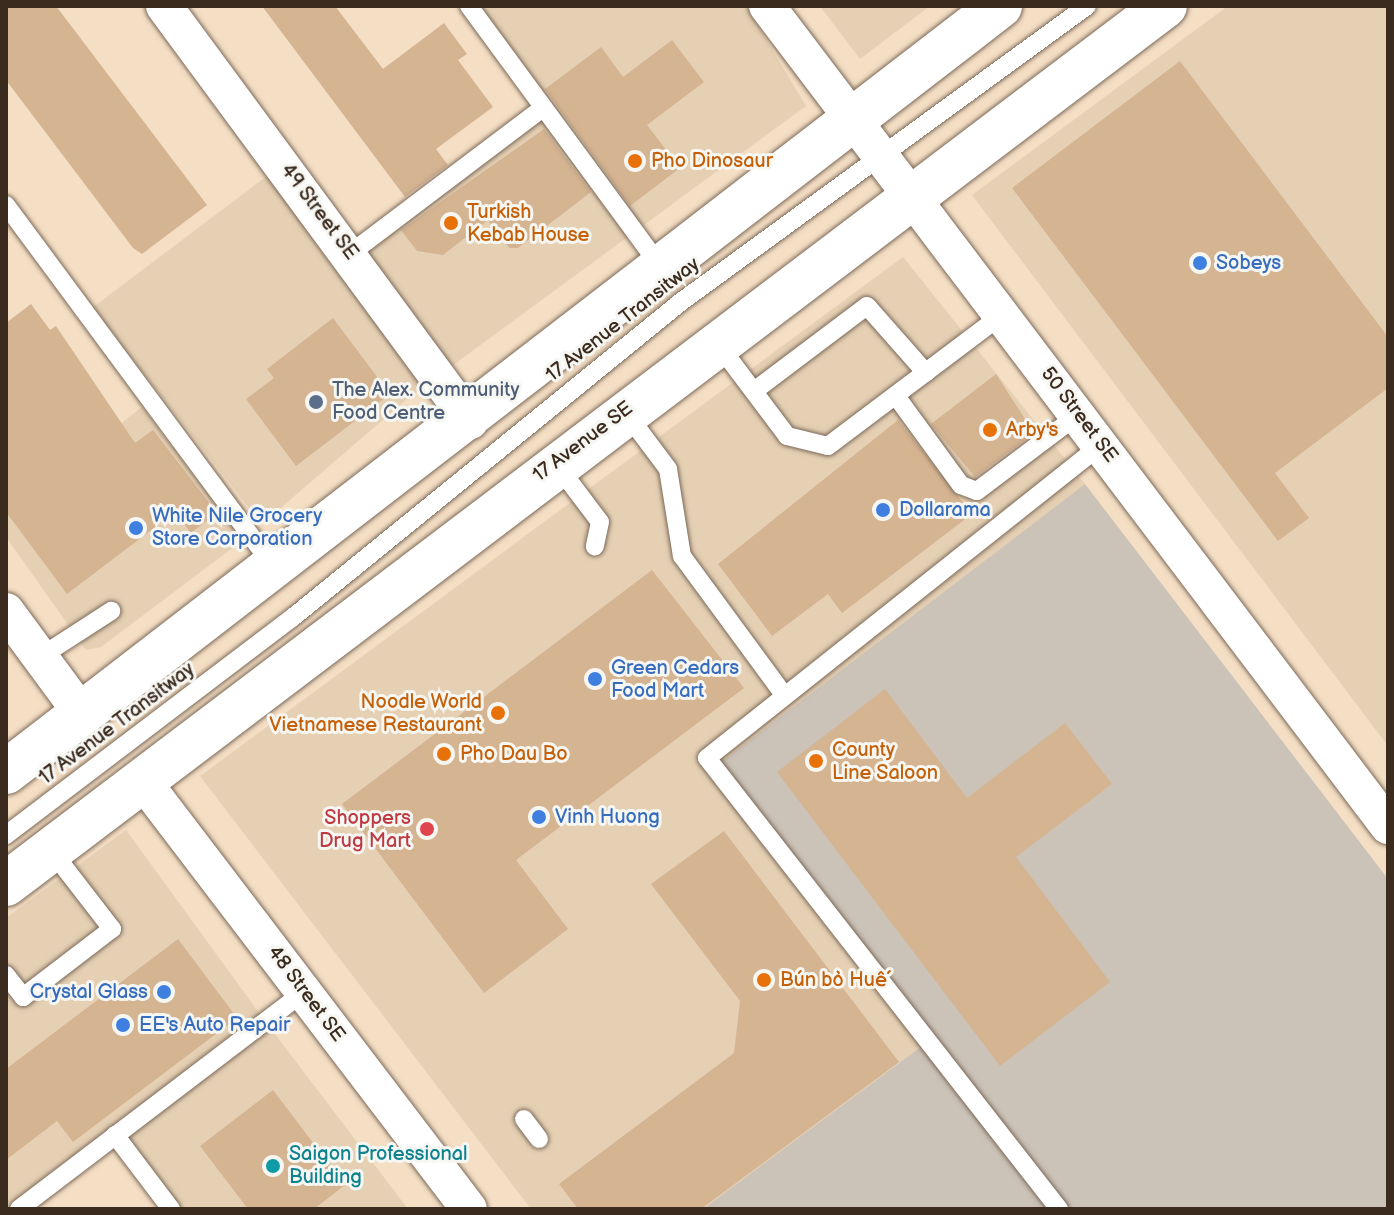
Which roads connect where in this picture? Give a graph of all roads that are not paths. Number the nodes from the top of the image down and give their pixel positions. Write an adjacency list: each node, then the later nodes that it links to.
1 (164, 6): 14 (street, 49 Street SE)
2 (469, 6): 9 (lane)
3 (767, 6): 10 (street, 50 Street SE)
4 (1000, 6): 10 (main road)
5 (1087, 6): 8 (lane, 17 Avenue Transitway)
6 (1100, 6): 8 (lane, 17 Avenue Transitway)
7 (1165, 6): 12 (main road, 17 Avenue SE)
8 (1052, 33): 11 (lane, 17 Avenue Transitway)
9 (543, 108): 14 (lane); 15 (lane)
10 (852, 119): 11 (street, 50 Street SE); 15 (main road)
11 (880, 156): 12 (street, 50 Street SE); 36 (lane, 17 Avenue Transitway)
12 (911, 195): 16 (street, 50 Street SE); 17 (main road, 17 Avenue SE)
13 (6, 205): 27 (lane)
14 (351, 253): 23 (street, 49 Street SE)
15 (659, 265): 23 (main road)
16 (1002, 315): 18 (lane); 22 (street, 50 Street SE)
17 (716, 342): 19 (lane); 21 (main road, 17 Avenue SE)
18 (926, 373): 19 (lane); 20 (lane)
19 (754, 391): 20 (lane)
20 (896, 396): 22 (lane)
21 (625, 411): 25 (main road, 17 Avenue SE); 31 (lane)
22 (1078, 415): 24 (street, 50 Street SE)
23 (470, 421): 27 (main road)
24 (1101, 445): 31 (lane); 35 (street, 50 Street SE)
25 (556, 463): 26 (lane); 34 (main road, 17 Avenue SE)
26 (595, 546)
27 (276, 569): 32 (main road)
28 (6, 611): 30 (street)
29 (111, 611): 30 (lane)
30 (40, 657): 32 (street)
31 (782, 692): 47 (lane)
32 (82, 714): 33 (main road)
33 (6, 772)
34 (142, 780): 37 (main road, 17 Avenue SE); 40 (street, 48 Street SE)
35 (1388, 826)
36 (6, 835)
37 (51, 850): 38 (main road, 17 Avenue SE); 39 (lane)
38 (6, 884)
39 (6, 975)
40 (305, 991): 42 (lane); 46 (street, 48 Street SE)
41 (524, 1119): 43 (lane)
42 (115, 1135): 44 (lane); 45 (lane)
43 (539, 1139)
44 (19, 1209)
45 (171, 1209)
46 (469, 1209)
47 (1059, 1209)

